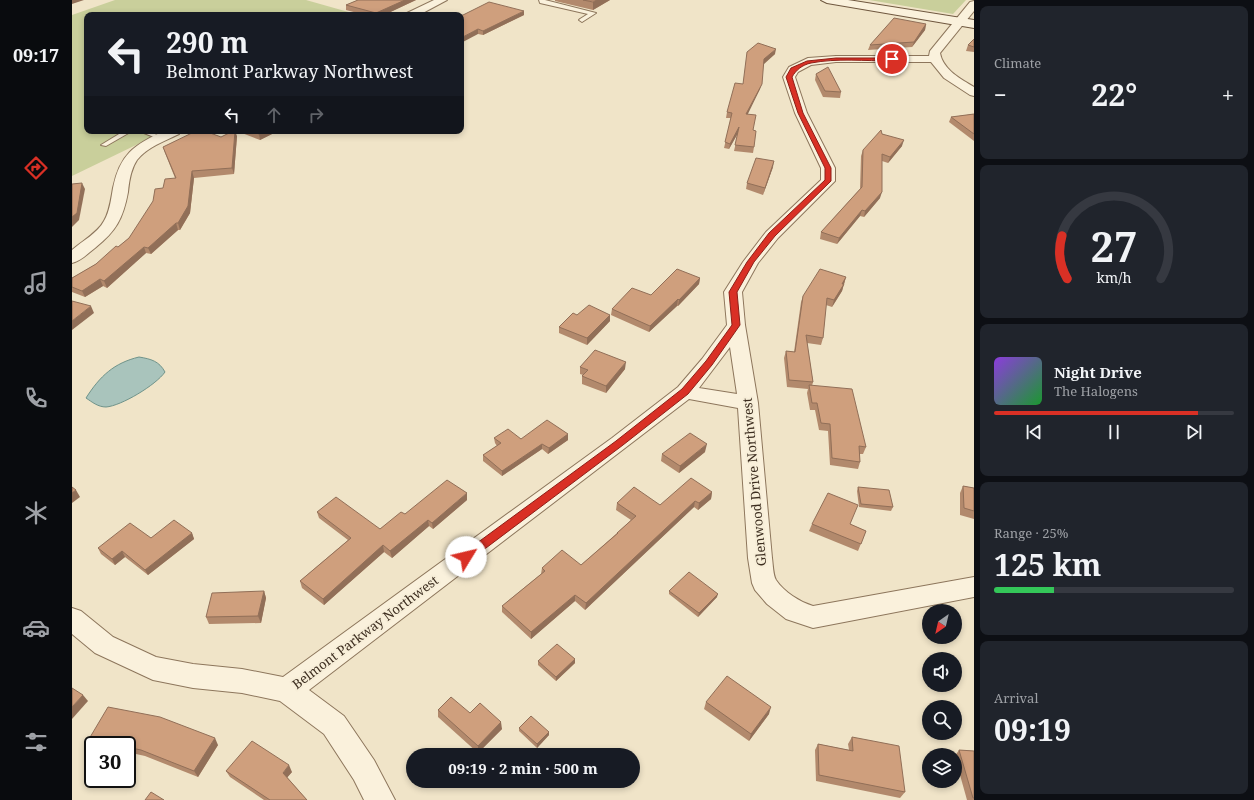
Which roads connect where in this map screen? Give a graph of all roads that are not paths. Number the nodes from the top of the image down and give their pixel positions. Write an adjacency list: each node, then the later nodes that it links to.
1 (438, 0): 5 (street)
2 (542, 0): 6 (lane)
3 (827, 0): 7 (main road)
4 (974, 4): 7 (street)
5 (416, 12)
6 (582, 20)
7 (959, 21): 8 (main road); 9 (street)
8 (974, 24)
9 (934, 59): 10 (street); 15 (street)
10 (974, 92)
11 (124, 134): 13 (lane)
12 (167, 134): 14 (street)
13 (104, 145)
14 (72, 258)
15 (736, 325): 16 (street, Belmont Parkway Northwest); 17 (street, Glenwood Drive Northwest)
16 (685, 392): 17 (street); 20 (street, Belmont Parkway Northwest)
17 (748, 403): 18 (street, Glenwood Drive Northwest)
18 (974, 587)
19 (72, 619): 20 (street, Belmont Parkway Northwest)
20 (287, 690): 21 (street)
21 (380, 800)

